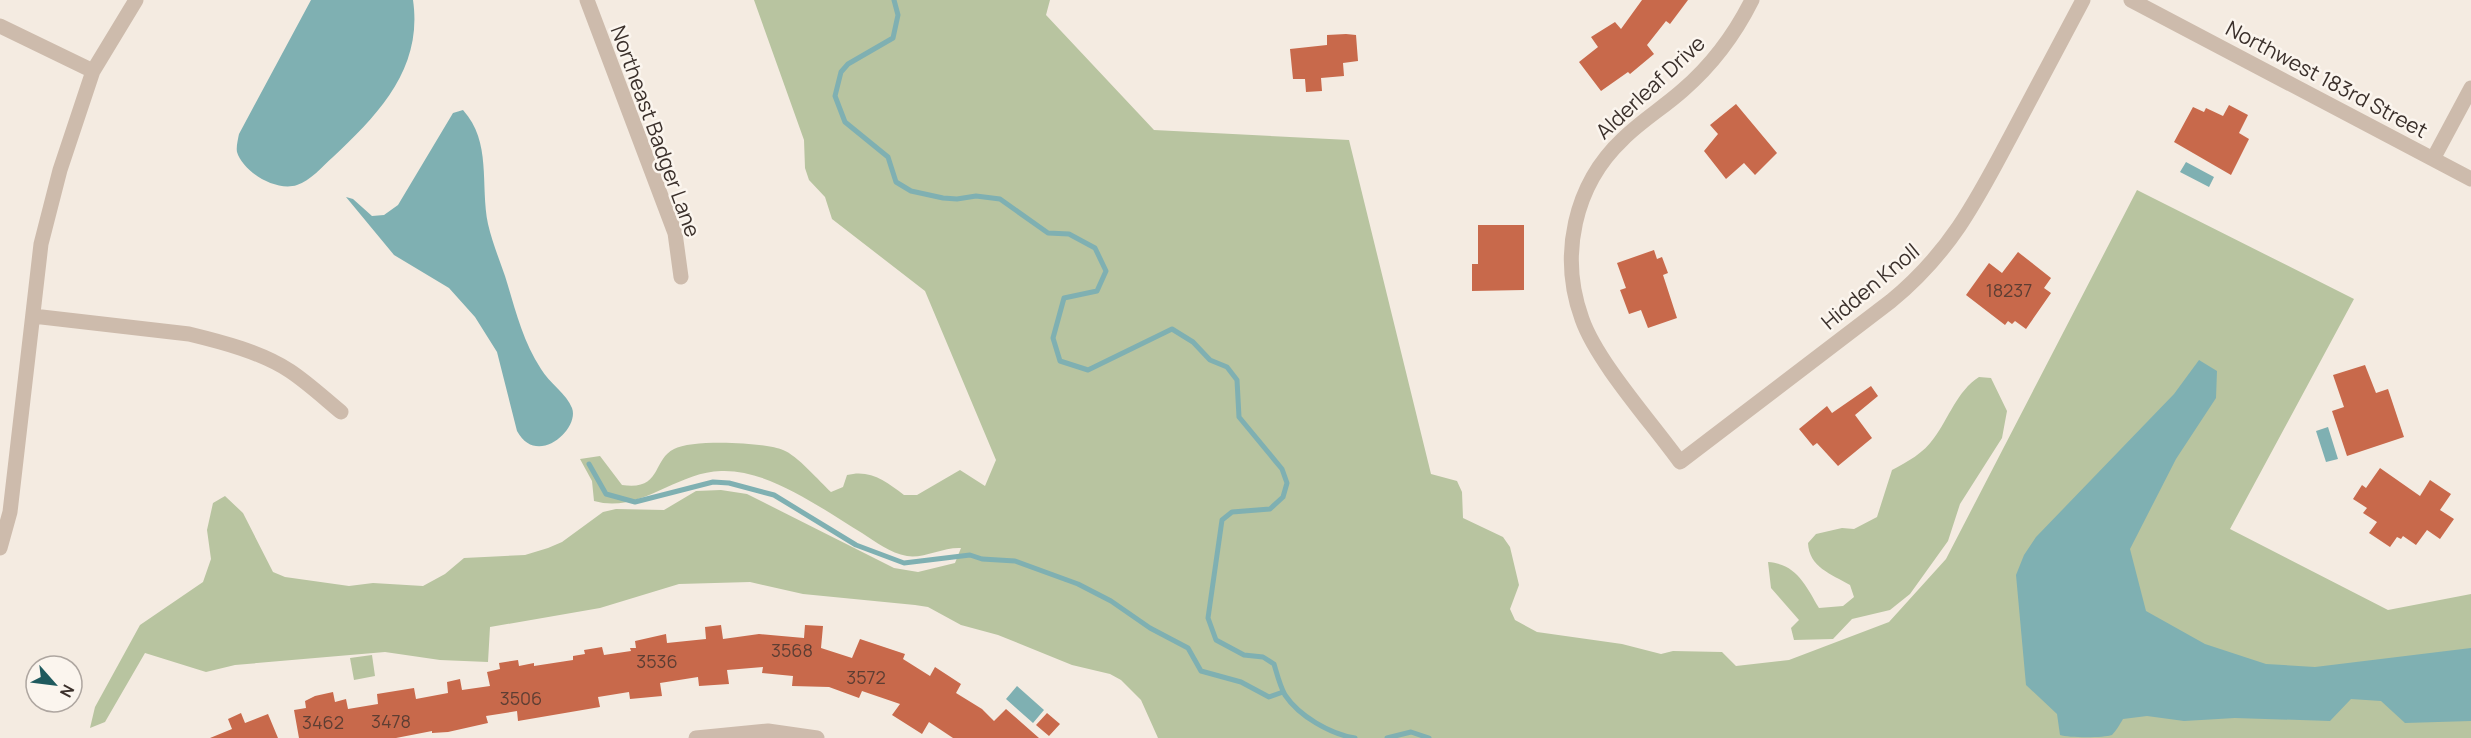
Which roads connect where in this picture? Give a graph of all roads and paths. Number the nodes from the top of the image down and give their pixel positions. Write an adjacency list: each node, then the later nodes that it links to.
1 (135, 0): 7 (street)
2 (587, 0): 11 (street, Northeast Badger Lane)
3 (1752, 0): 14 (street, Alderleaf Drive)
4 (2083, 0): 14 (street, Hidden Knoll)
5 (2131, 0): 9 (street, Northwest 183rd Street)
6 (0, 26): 7 (street)
7 (93, 71): 12 (street)
8 (2471, 88): 9 (street)
9 (2433, 159): 10 (street, Northwest 183rd Street)
10 (2471, 179)
11 (681, 277)
12 (33, 316): 13 (street); 15 (street)
13 (341, 412)
14 (1680, 462)
15 (0, 548)
16 (696, 738): 17 (street)
17 (817, 738)

